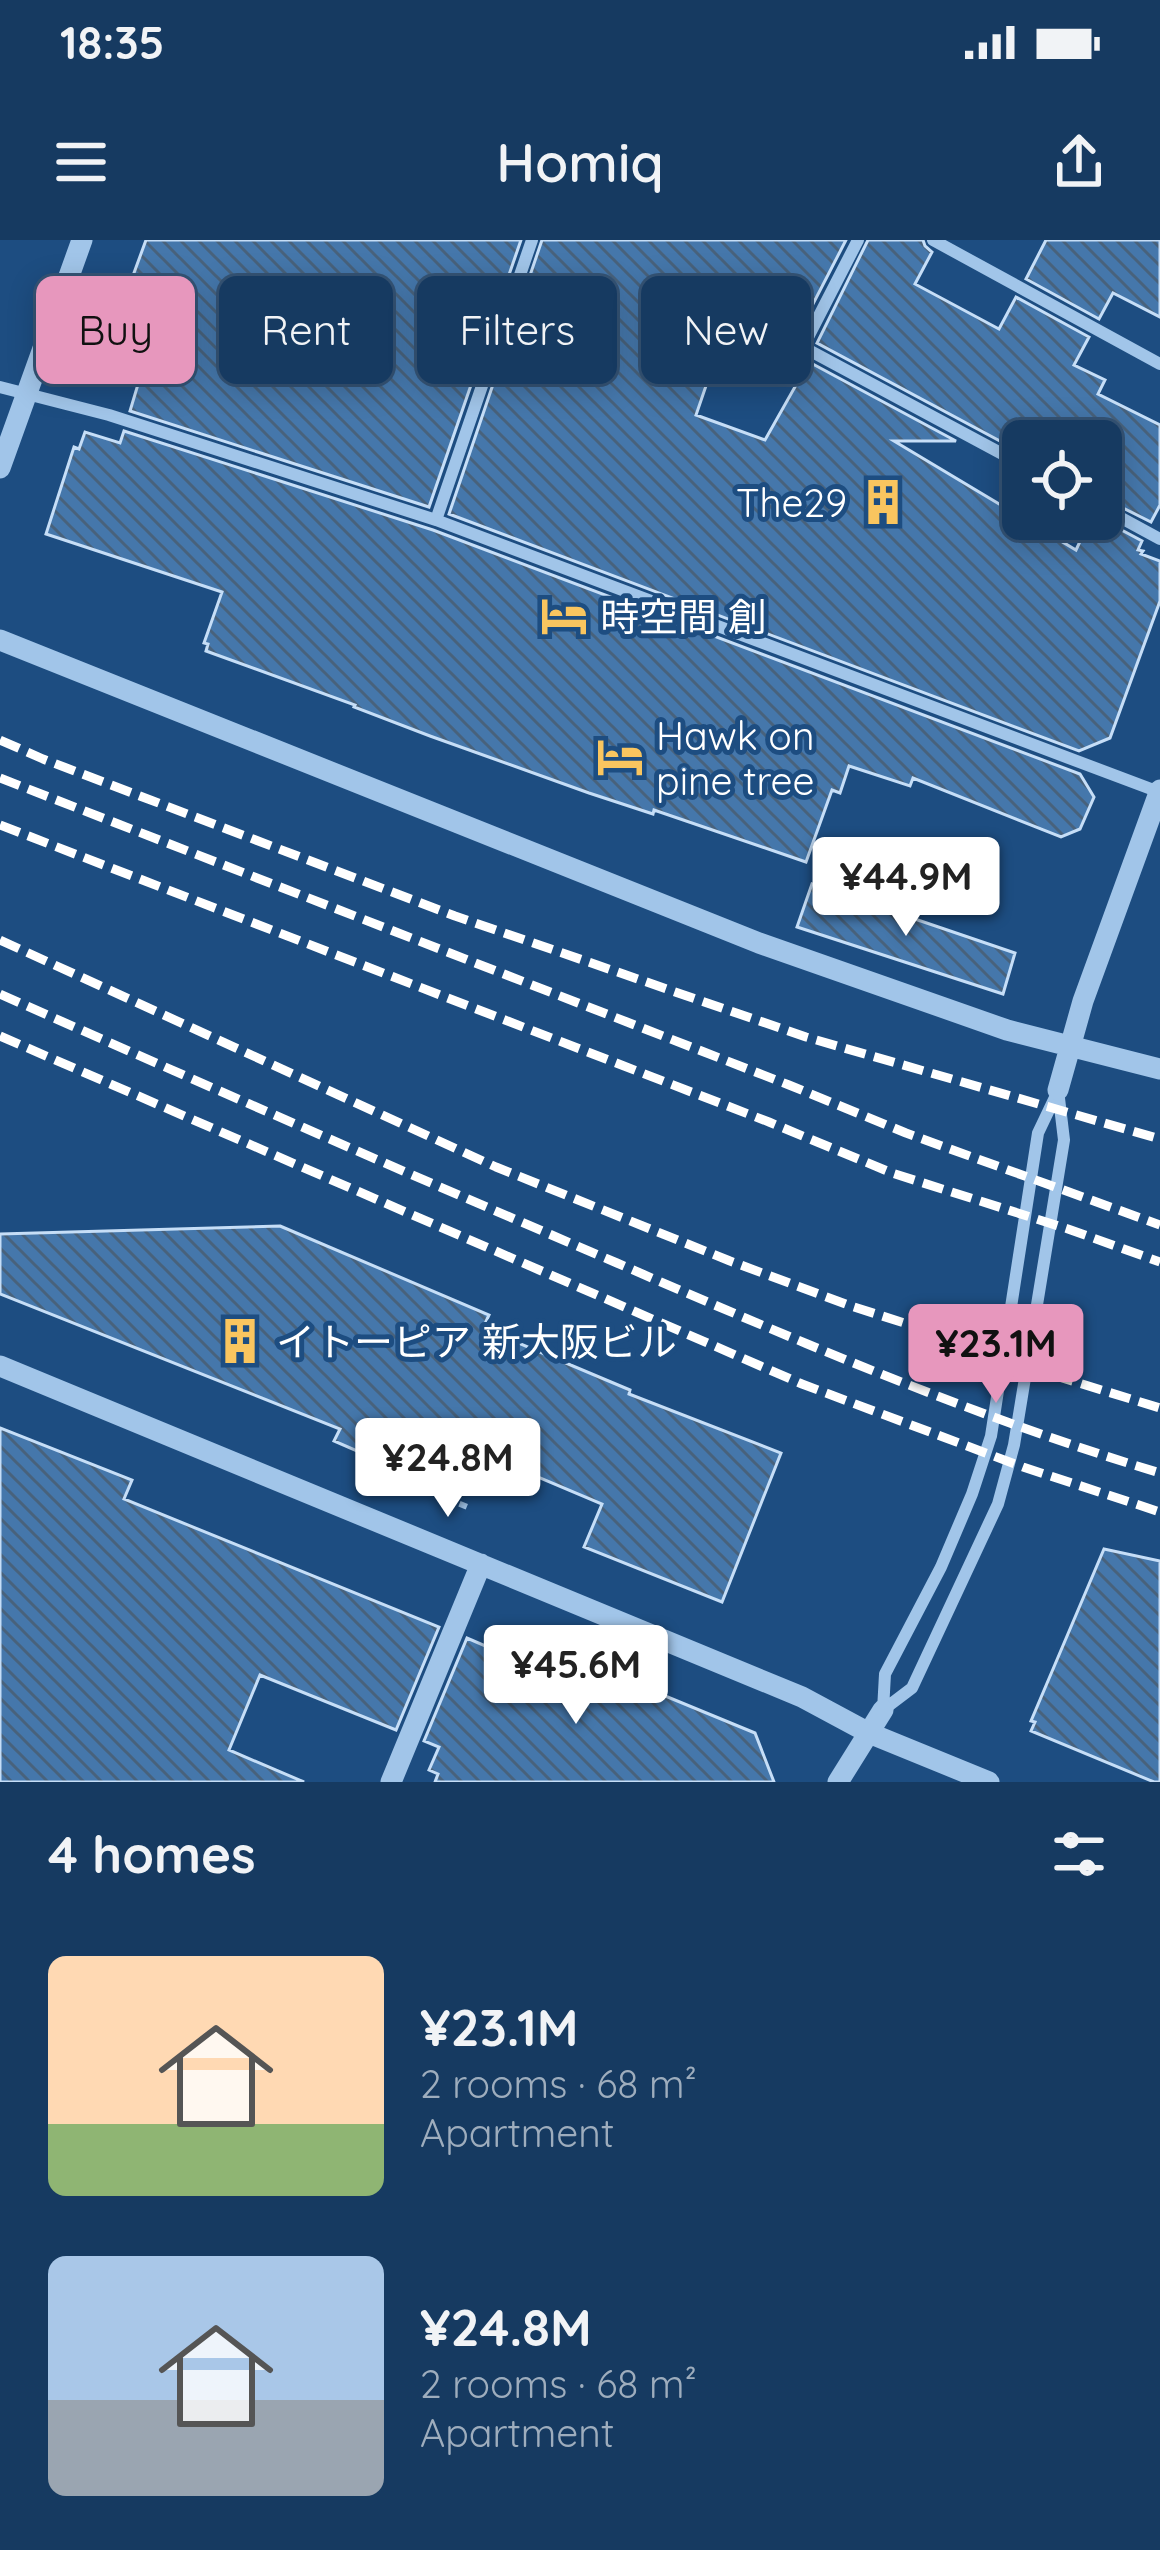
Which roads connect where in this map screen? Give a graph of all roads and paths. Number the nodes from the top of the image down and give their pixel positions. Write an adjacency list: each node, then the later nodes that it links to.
1 (82, 240): 7 (street)
2 (532, 240): 11 (street)
3 (858, 240): 8 (street)
4 (933, 240): 5 (street)
5 (1160, 364)
6 (0, 387): 7 (street)
7 (26, 393): 9 (street); 11 (street)
8 (1002, 454)
9 (0, 468)
10 (1122, 518): 12 (street)
11 (436, 520): 14 (street)
12 (1160, 539)
13 (0, 640): 15 (street)
14 (1160, 791): 15 (street)
15 (1069, 1046): 16 (street); 17 (street)
16 (1160, 1070)
17 (1058, 1090): 22 (street); 22 (street)
18 (0, 1366): 21 (street)
19 (484, 1454): 20 (path)
20 (462, 1508)
21 (481, 1564): 23 (street); 24 (street)
22 (883, 1710): 23 (street)
23 (869, 1732): 25 (street); 26 (street)
24 (391, 1782)
25 (838, 1782)
26 (989, 1782)

